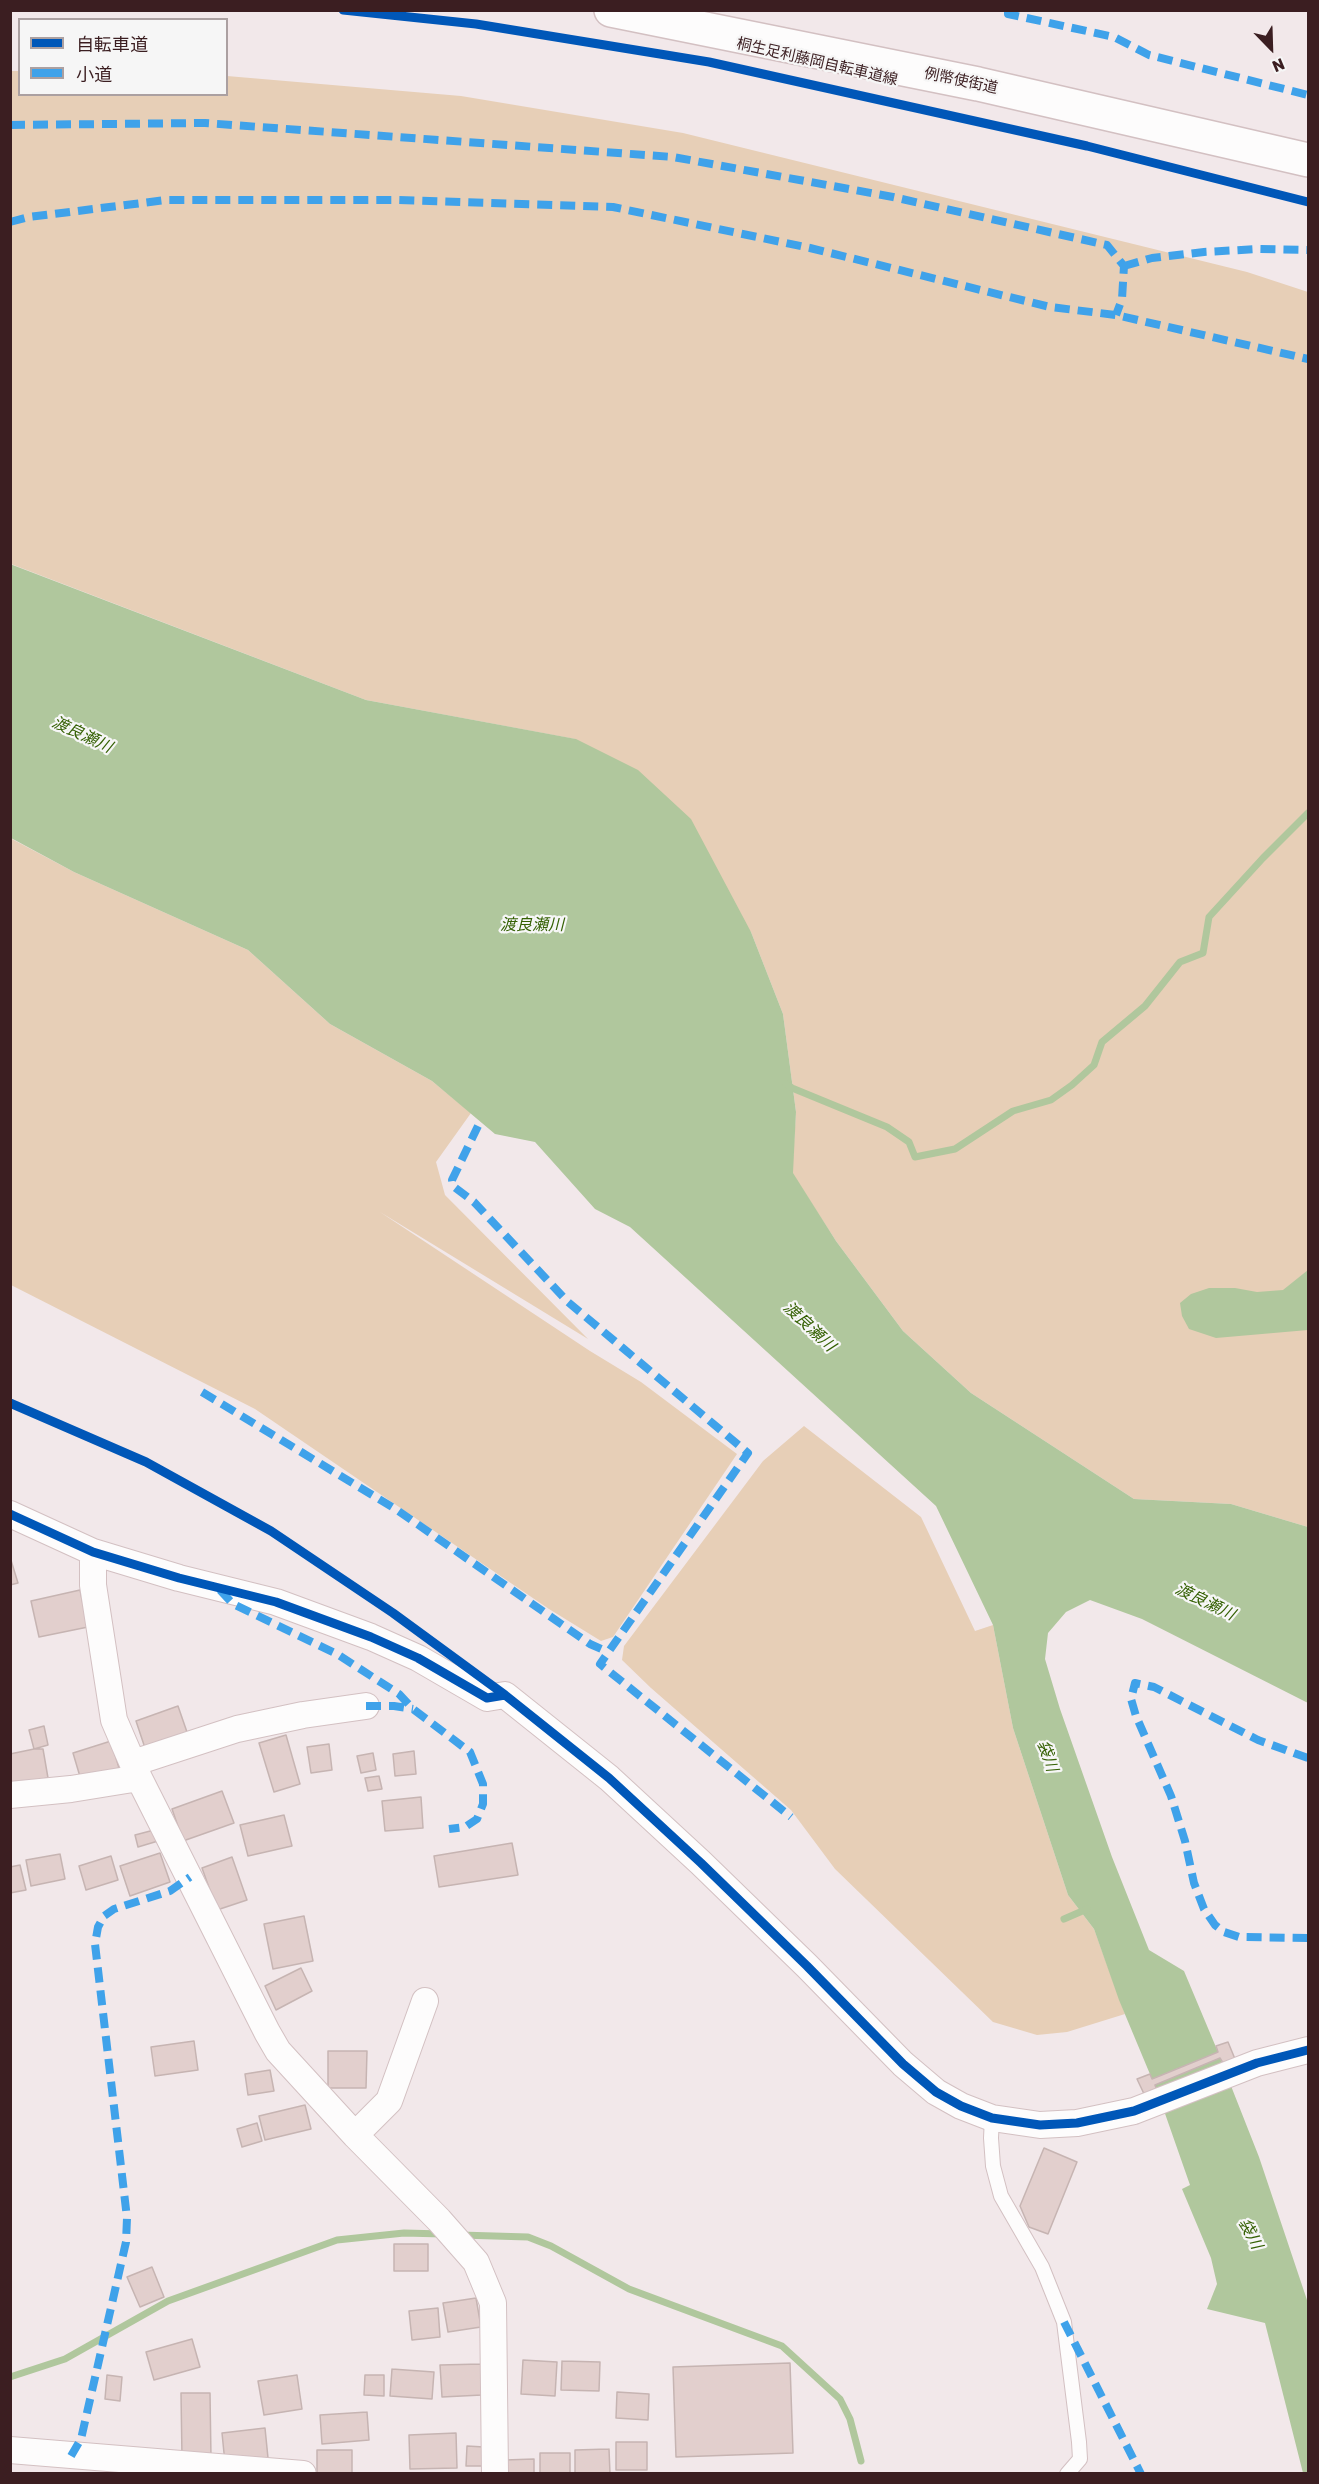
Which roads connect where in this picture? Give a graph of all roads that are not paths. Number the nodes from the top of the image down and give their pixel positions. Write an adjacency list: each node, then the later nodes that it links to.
1 (611, 10): 2 (main road, 例幣使街道)
2 (1308, 160)
3 (10, 1514): 4 (street)
4 (93, 1552): 6 (street); 10 (street)
5 (366, 1706): 6 (street)
6 (136, 1770): 7 (street); 11 (street)
7 (10, 1795)
8 (425, 2001): 11 (street)
9 (1308, 2050): 10 (street)
10 (992, 2118): 18 (lane)
11 (355, 2135): 17 (street)
12 (10, 2450): 13 (street)
13 (69, 2465): 14 (street)
14 (303, 2474)
15 (312, 2474): 16 (street)
16 (325, 2474)
17 (495, 2474)
18 (1067, 2474)

